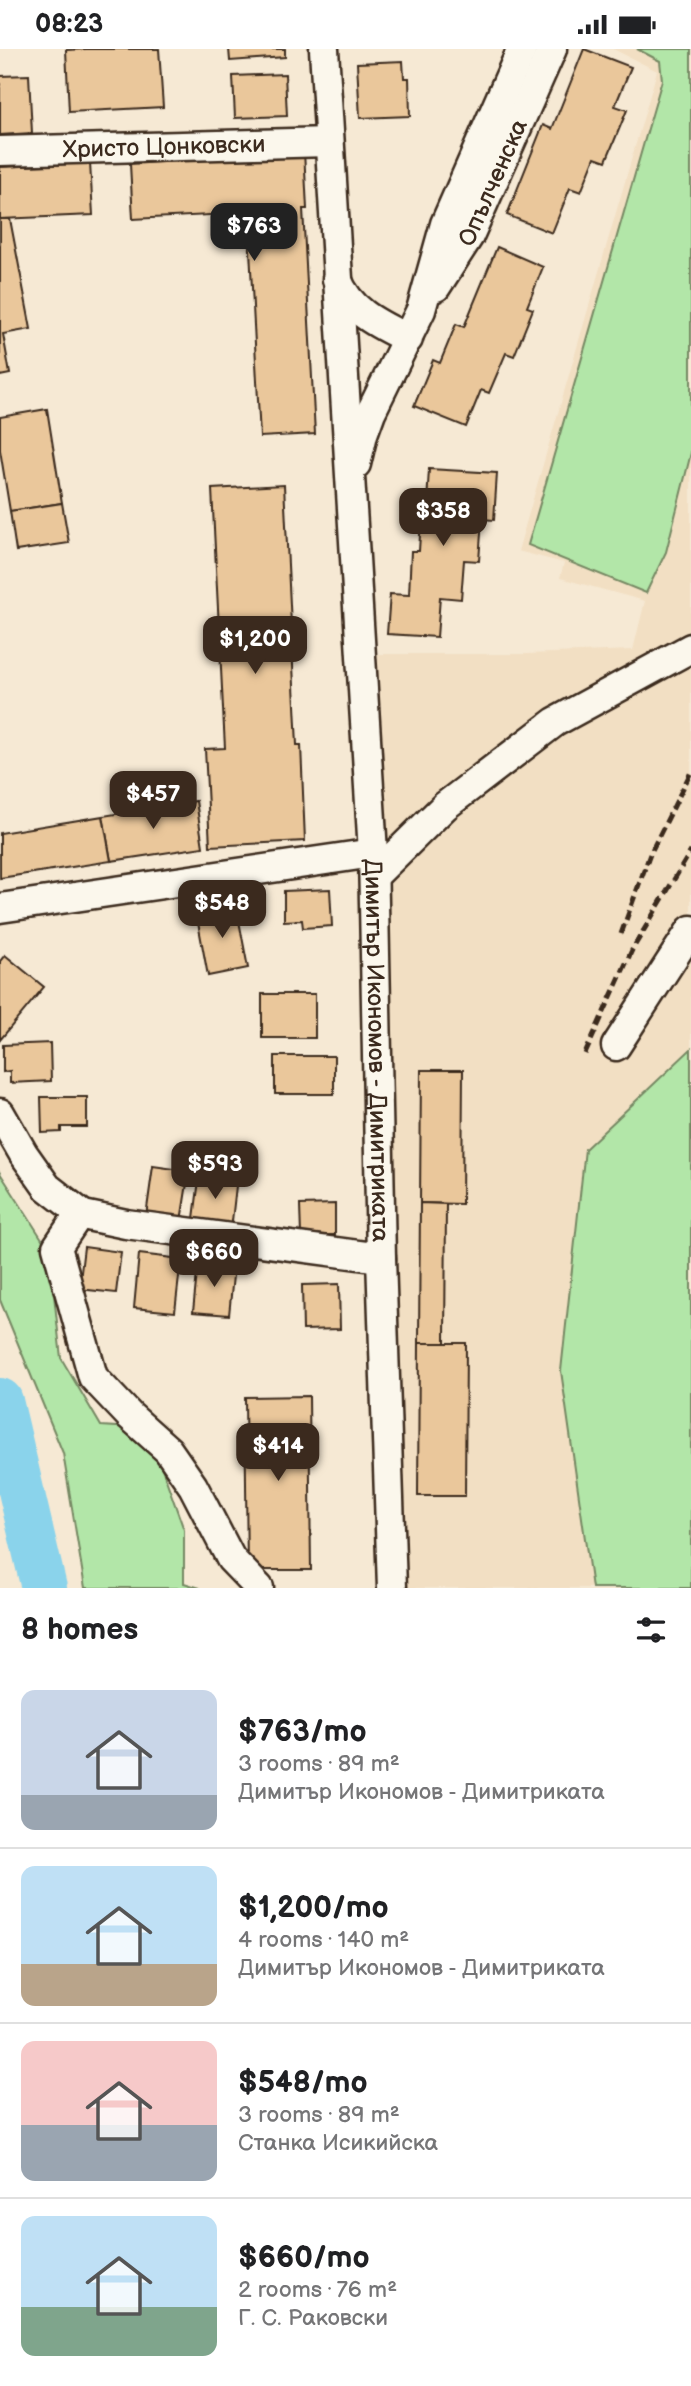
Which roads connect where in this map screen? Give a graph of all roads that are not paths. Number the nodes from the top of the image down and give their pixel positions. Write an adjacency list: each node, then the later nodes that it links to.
1 (324, 49): 4 (street, Димитър Икономов - Димитриката)
2 (522, 49): 7 (street, Опълченска)
3 (552, 49): 7 (street, Опълченска)
4 (329, 142): 5 (street, Христо Цонковски); 6 (street, Димитър Икономов - Димитриката)
5 (0, 151)
6 (337, 279): 8 (street, Димитър Икономов - Димитриката); 9 (street, Димитър Икономов - Димитриката)
7 (421, 310): 8 (street, Опълченска)
8 (408, 339): 9 (street, Димитър Икономов - Димитриката)
9 (351, 513): 11 (street, Димитър Икономов - Димитриката)
10 (691, 647): 11 (street)
11 (373, 864): 12 (street); 17 (street, Димитър Икономов - Димитриката)
12 (0, 908)
13 (691, 930): 14 (street)
14 (616, 1046)
15 (0, 1113): 16 (street)
16 (80, 1213): 17 (street); 18 (street)
17 (381, 1258): 19 (street, Димитър Икономов - Димитриката)
18 (259, 1588)
19 (392, 1588)

